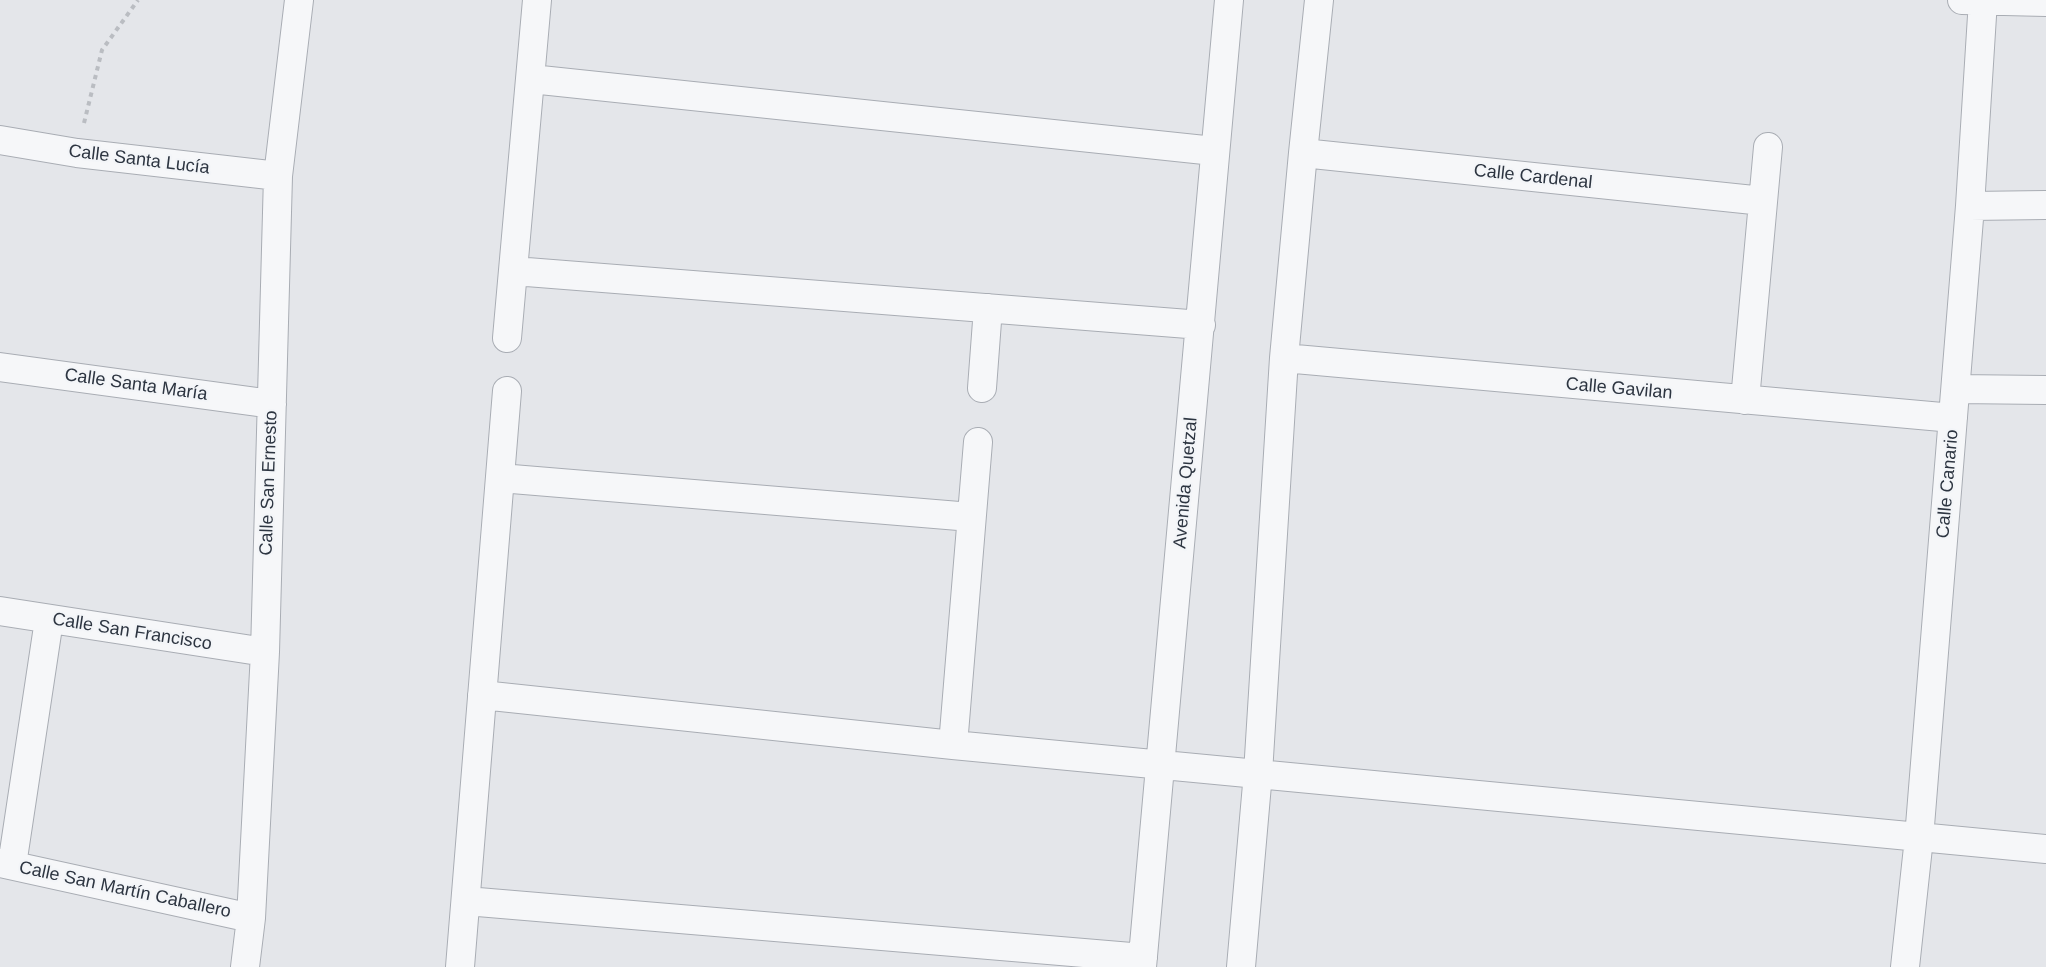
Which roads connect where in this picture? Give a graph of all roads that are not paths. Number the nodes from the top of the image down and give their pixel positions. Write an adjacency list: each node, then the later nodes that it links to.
1 (298, 0): 12 (street, Calle San Ernesto)
2 (537, 0): 7 (street)
3 (1229, 0): 10 (street, Avenida Quetzal)
4 (1320, 0): 11 (street)
5 (1976, 1): 6 (street); 15 (street, Calle Canario)
6 (2046, 2)
7 (531, 79): 10 (street); 16 (street)
8 (0, 140): 12 (street, Calle Santa Lucía)
9 (1768, 147): 13 (street)
10 (1214, 151): 18 (street, Avenida Quetzal)
11 (1303, 153): 13 (street, Calle Cardenal); 20 (street)
12 (278, 176): 27 (street, Calle San Ernesto)
13 (1763, 201): 26 (street)
14 (2046, 205): 15 (street)
15 (1970, 206): 23 (street, Calle Canario)
16 (514, 271): 17 (street); 19 (street)
17 (988, 308): 18 (street); 22 (street)
18 (1201, 325): 37 (street, Avenida Quetzal)
19 (507, 338)
20 (1284, 358): 26 (street, Calle Gavilan); 38 (street)
21 (0, 367): 27 (street, Calle Santa María)
22 (982, 388)
23 (1956, 389): 24 (street); 28 (street, Calle Canario)
24 (2046, 390)
25 (507, 391): 30 (street)
26 (1745, 400): 28 (street, Calle Gavilan)
27 (272, 404): 34 (street, Calle San Ernesto)
28 (1953, 418): 39 (street, Calle Canario)
29 (978, 442): 31 (street)
30 (500, 478): 31 (street); 35 (street)
31 (971, 517): 36 (street)
32 (0, 611): 33 (street, Calle San Francisco)
33 (49, 620): 34 (street, Calle San Francisco); 41 (street)
34 (264, 652): 43 (street, Calle San Ernesto)
35 (482, 695): 36 (street); 42 (street)
36 (953, 745): 37 (street)
37 (1159, 764): 38 (street); 44 (street, Avenida Quetzal)
38 (1258, 773): 39 (street); 47 (street)
39 (1919, 838): 40 (street); 48 (street, Calle Canario)
40 (2046, 849)
41 (6, 864): 43 (street, Calle San Martín Caballero)
42 (466, 901): 44 (street); 46 (street)
43 (251, 918): 45 (street, Calle San Ernesto)
44 (1143, 963)
45 (245, 967)
46 (460, 967)
47 (1241, 967)
48 (1905, 967)

